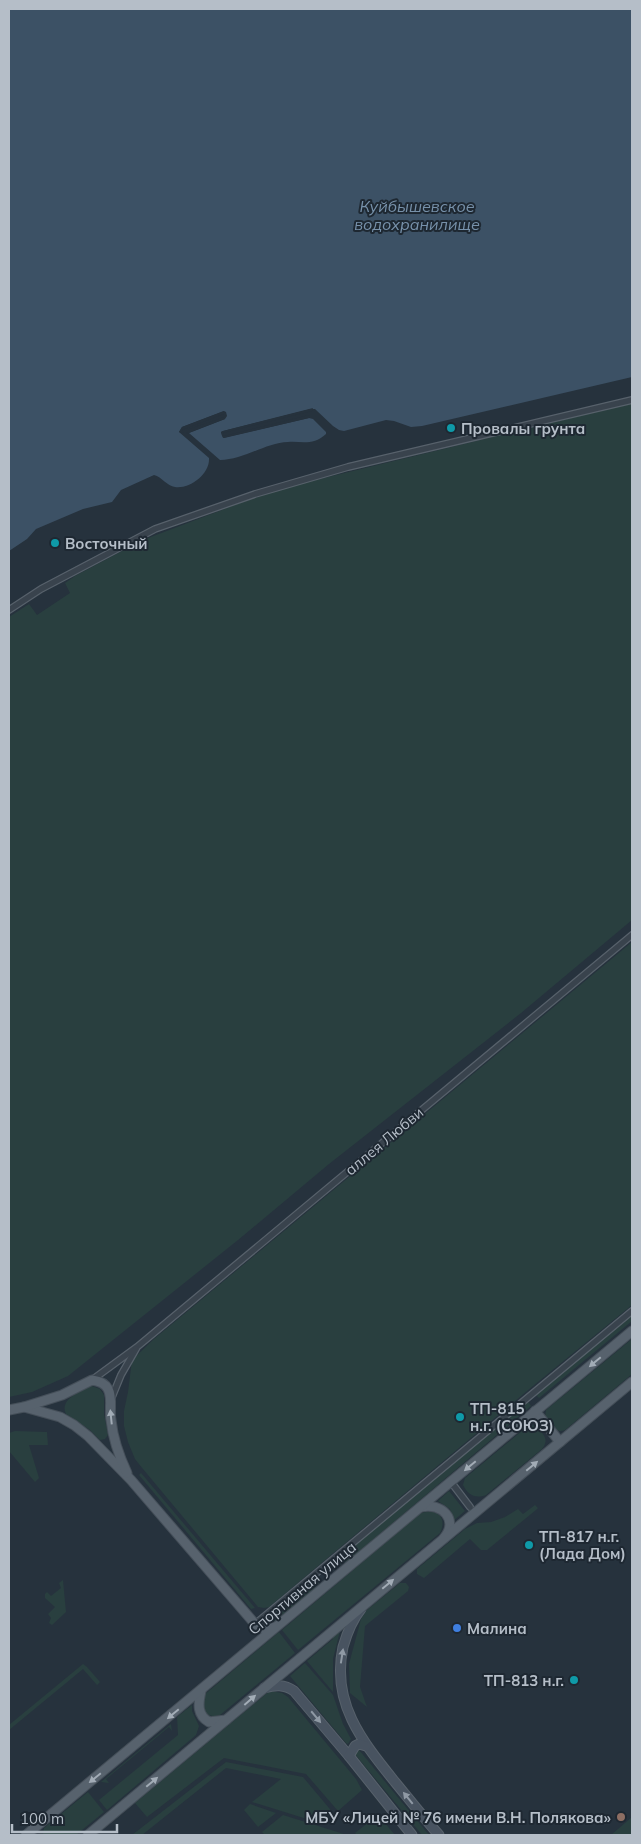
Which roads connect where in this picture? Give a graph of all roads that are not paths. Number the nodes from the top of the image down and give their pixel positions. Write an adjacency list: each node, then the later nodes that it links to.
1 (632, 400): 2 (street)
2 (9, 610)
3 (632, 935): 6 (street, аллея Любви)
4 (632, 1311): 24 (street)
5 (632, 1331): 13 (main road, Спортивная улица, one-way to 13)
6 (137, 1348): 7 (street, аллея Любви); 10 (street, аллея Любви)
7 (92, 1380): 9 (main road); 10 (main road)
8 (632, 1382): 16 (main road)
9 (62, 1395): 11 (main road); 14 (main road)
10 (111, 1399): 15 (main road, one-way to 10)
11 (24, 1408): 12 (main road); 14 (main road)
12 (9, 1410)
13 (535, 1411): 16 (main road); 19 (main road, Спортивная улица, one-way to 19)
14 (60, 1417): 17 (main road)
15 (113, 1435): 17 (main road); 18 (main road)
16 (560, 1442): 22 (main road, one-way to 16)
17 (96, 1444): 18 (main road)
18 (130, 1480): 24 (main road)
19 (451, 1482): 20 (main road, Спортивная улица); 21 (street)
20 (421, 1507): 22 (main road); 25 (main road, Спортивная улица)
21 (470, 1507)
22 (440, 1542): 23 (main road, one-way to 22)
23 (370, 1599): 27 (main road); 30 (main road, one-way to 23)
24 (255, 1624): 25 (main road); 26 (main road)
25 (277, 1627): 26 (main road, Спортивная улица)
26 (252, 1647): 28 (main road, Спортивная улица)
27 (263, 1688): 29 (main road, one-way to 27); 31 (main road, one-way to 31)
28 (201, 1691): 29 (main road); 32 (main road, Спортивная улица, one-way to 32)
29 (226, 1720): 33 (main road, one-way to 29)
30 (366, 1746): 31 (main road); 35 (main road, one-way to 30)
31 (348, 1756): 34 (main road)
32 (28, 1835)
33 (88, 1835)
34 (412, 1835)
35 (438, 1835)

